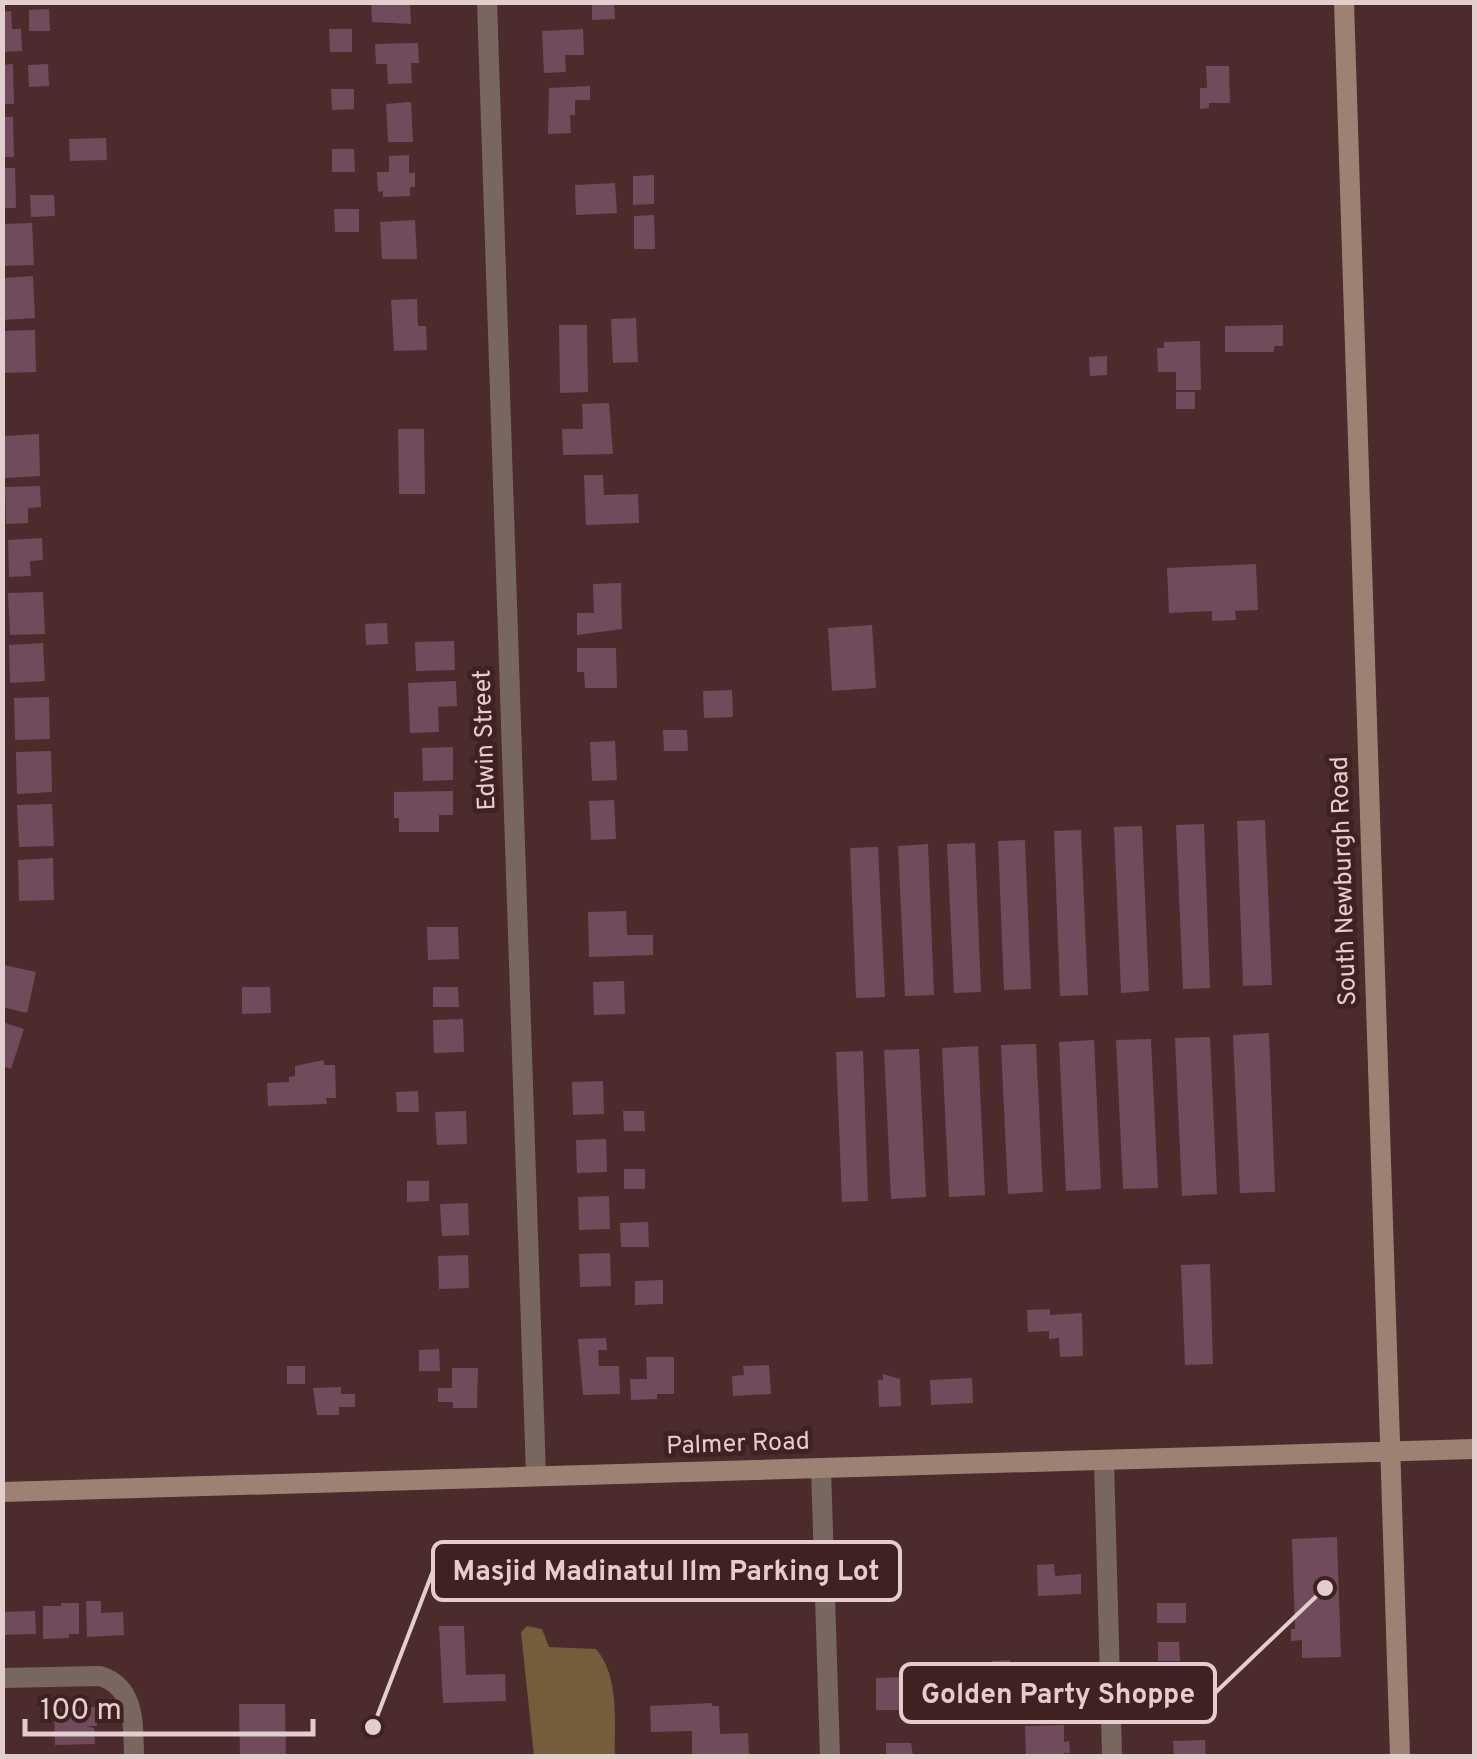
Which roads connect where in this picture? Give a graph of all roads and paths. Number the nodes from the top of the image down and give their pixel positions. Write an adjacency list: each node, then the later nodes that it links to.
1 (487, 2): 7 (street, Edwin Street)
2 (1344, 2): 4 (main road, South Newburgh Road)
3 (1474, 1449): 4 (main road, Palmer Road)
4 (1388, 1451): 5 (main road, Palmer Road); 13 (main road, South Newburgh Road)
5 (1104, 1460): 6 (main road, Palmer Road); 12 (street)
6 (821, 1468): 7 (main road, Palmer Road); 11 (street)
7 (536, 1476): 8 (main road, Palmer Road)
8 (2, 1492)
9 (2, 1678): 10 (street)
10 (134, 1756)
11 (830, 1756)
12 (1112, 1756)
13 (1400, 1756)

